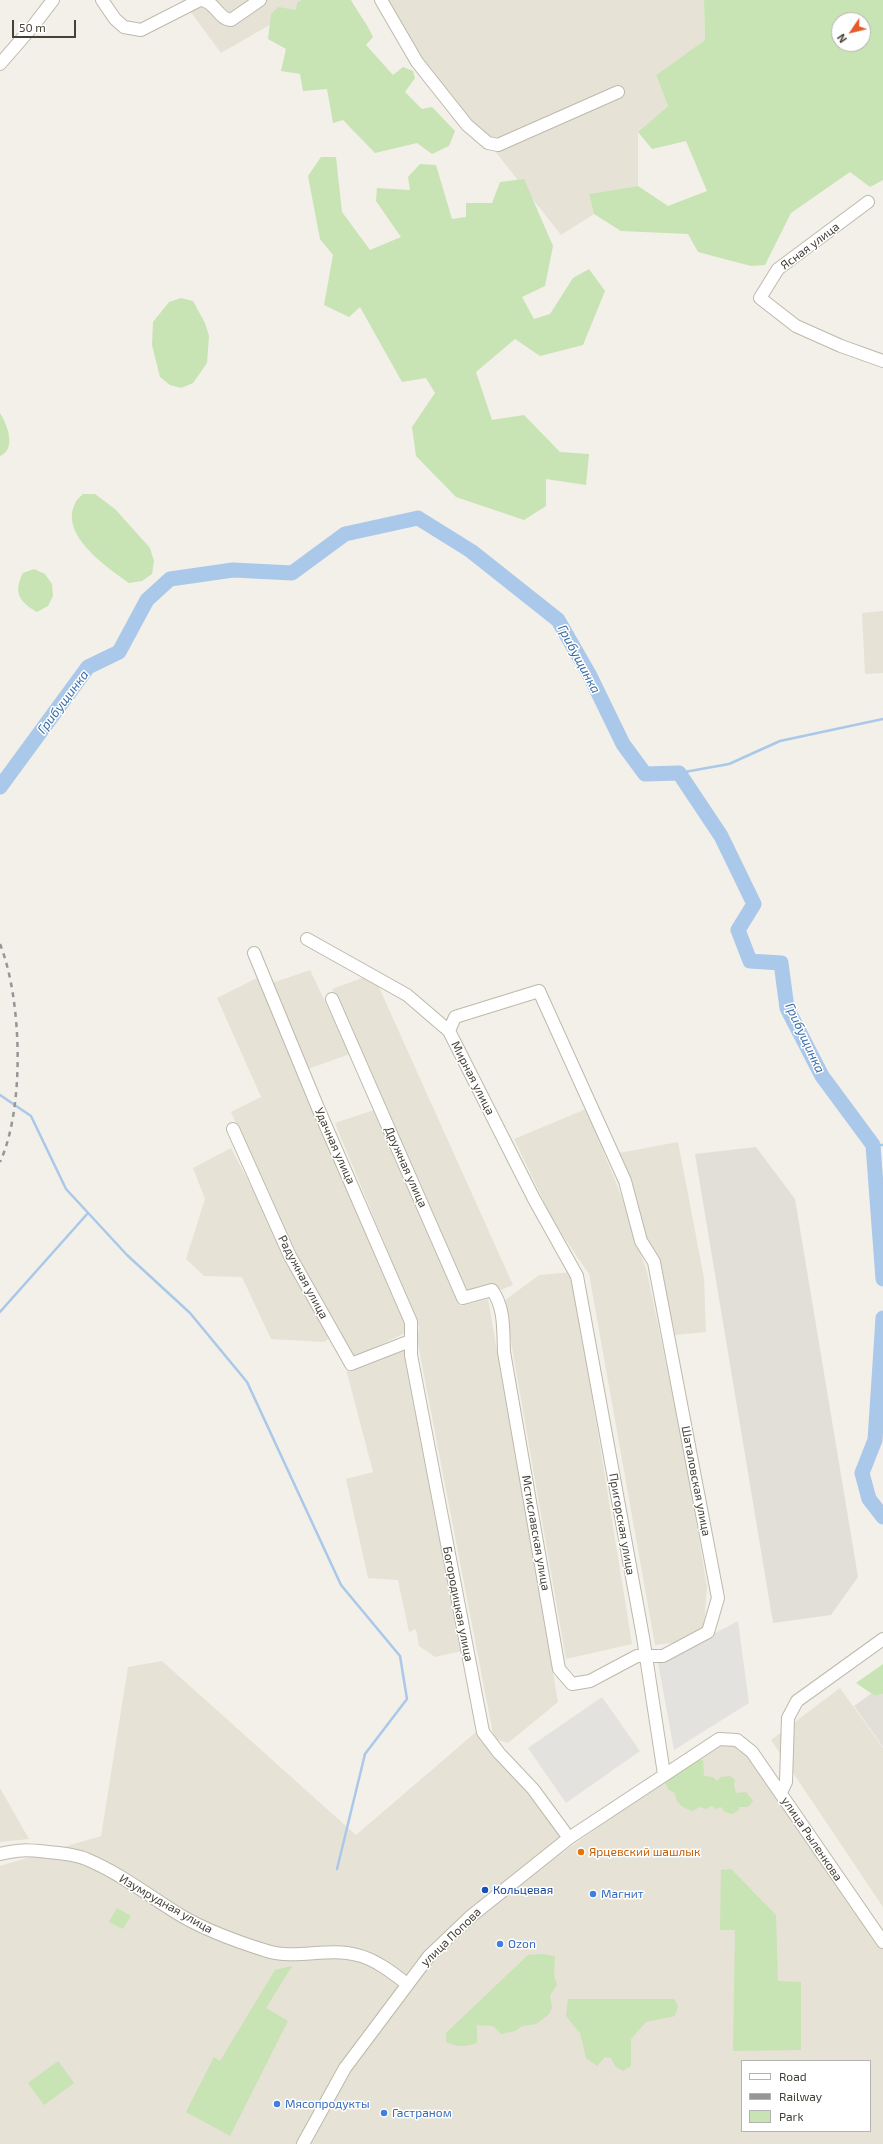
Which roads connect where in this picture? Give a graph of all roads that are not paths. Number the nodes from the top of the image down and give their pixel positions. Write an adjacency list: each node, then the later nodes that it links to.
1 (53, 0): 6 (street)
2 (102, 0): 3 (street)
3 (201, 0): 4 (street)
4 (260, 0)
5 (381, 0): 7 (street)
6 (0, 64)
7 (618, 92)
8 (868, 202): 9 (street, Ясная улица)
9 (883, 361)
10 (307, 939): 13 (street, Мирная улица)
11 (254, 952): 17 (street, Удачная улица)
12 (332, 999): 16 (street, Дружная улица)
13 (449, 1031): 15 (street, Мирная улица); 19 (street, Шаталовская улица)
14 (233, 1129): 17 (street, Радужная улица)
15 (577, 1276): 19 (street, Пригорская улица)
16 (498, 1298): 19 (street, Мстиславская улица)
17 (410, 1341): 23 (street, Богородицкая улица)
18 (883, 1639): 22 (street)
19 (646, 1657): 21 (street, Пригорская улица)
20 (737, 1740): 21 (street, улица Попова); 22 (street, улица Рыленкова)
21 (664, 1774): 23 (street, улица Попова)
22 (781, 1792): 27 (street, улица Рыленкова)
23 (569, 1838): 28 (street, улица Попова)
24 (0, 1846): 25 (street)
25 (19, 1849): 26 (street); 28 (street, Изумрудная улица)
26 (0, 1854)
27 (883, 1942)
28 (407, 1984): 29 (street, улица Попова)
29 (303, 2144)

